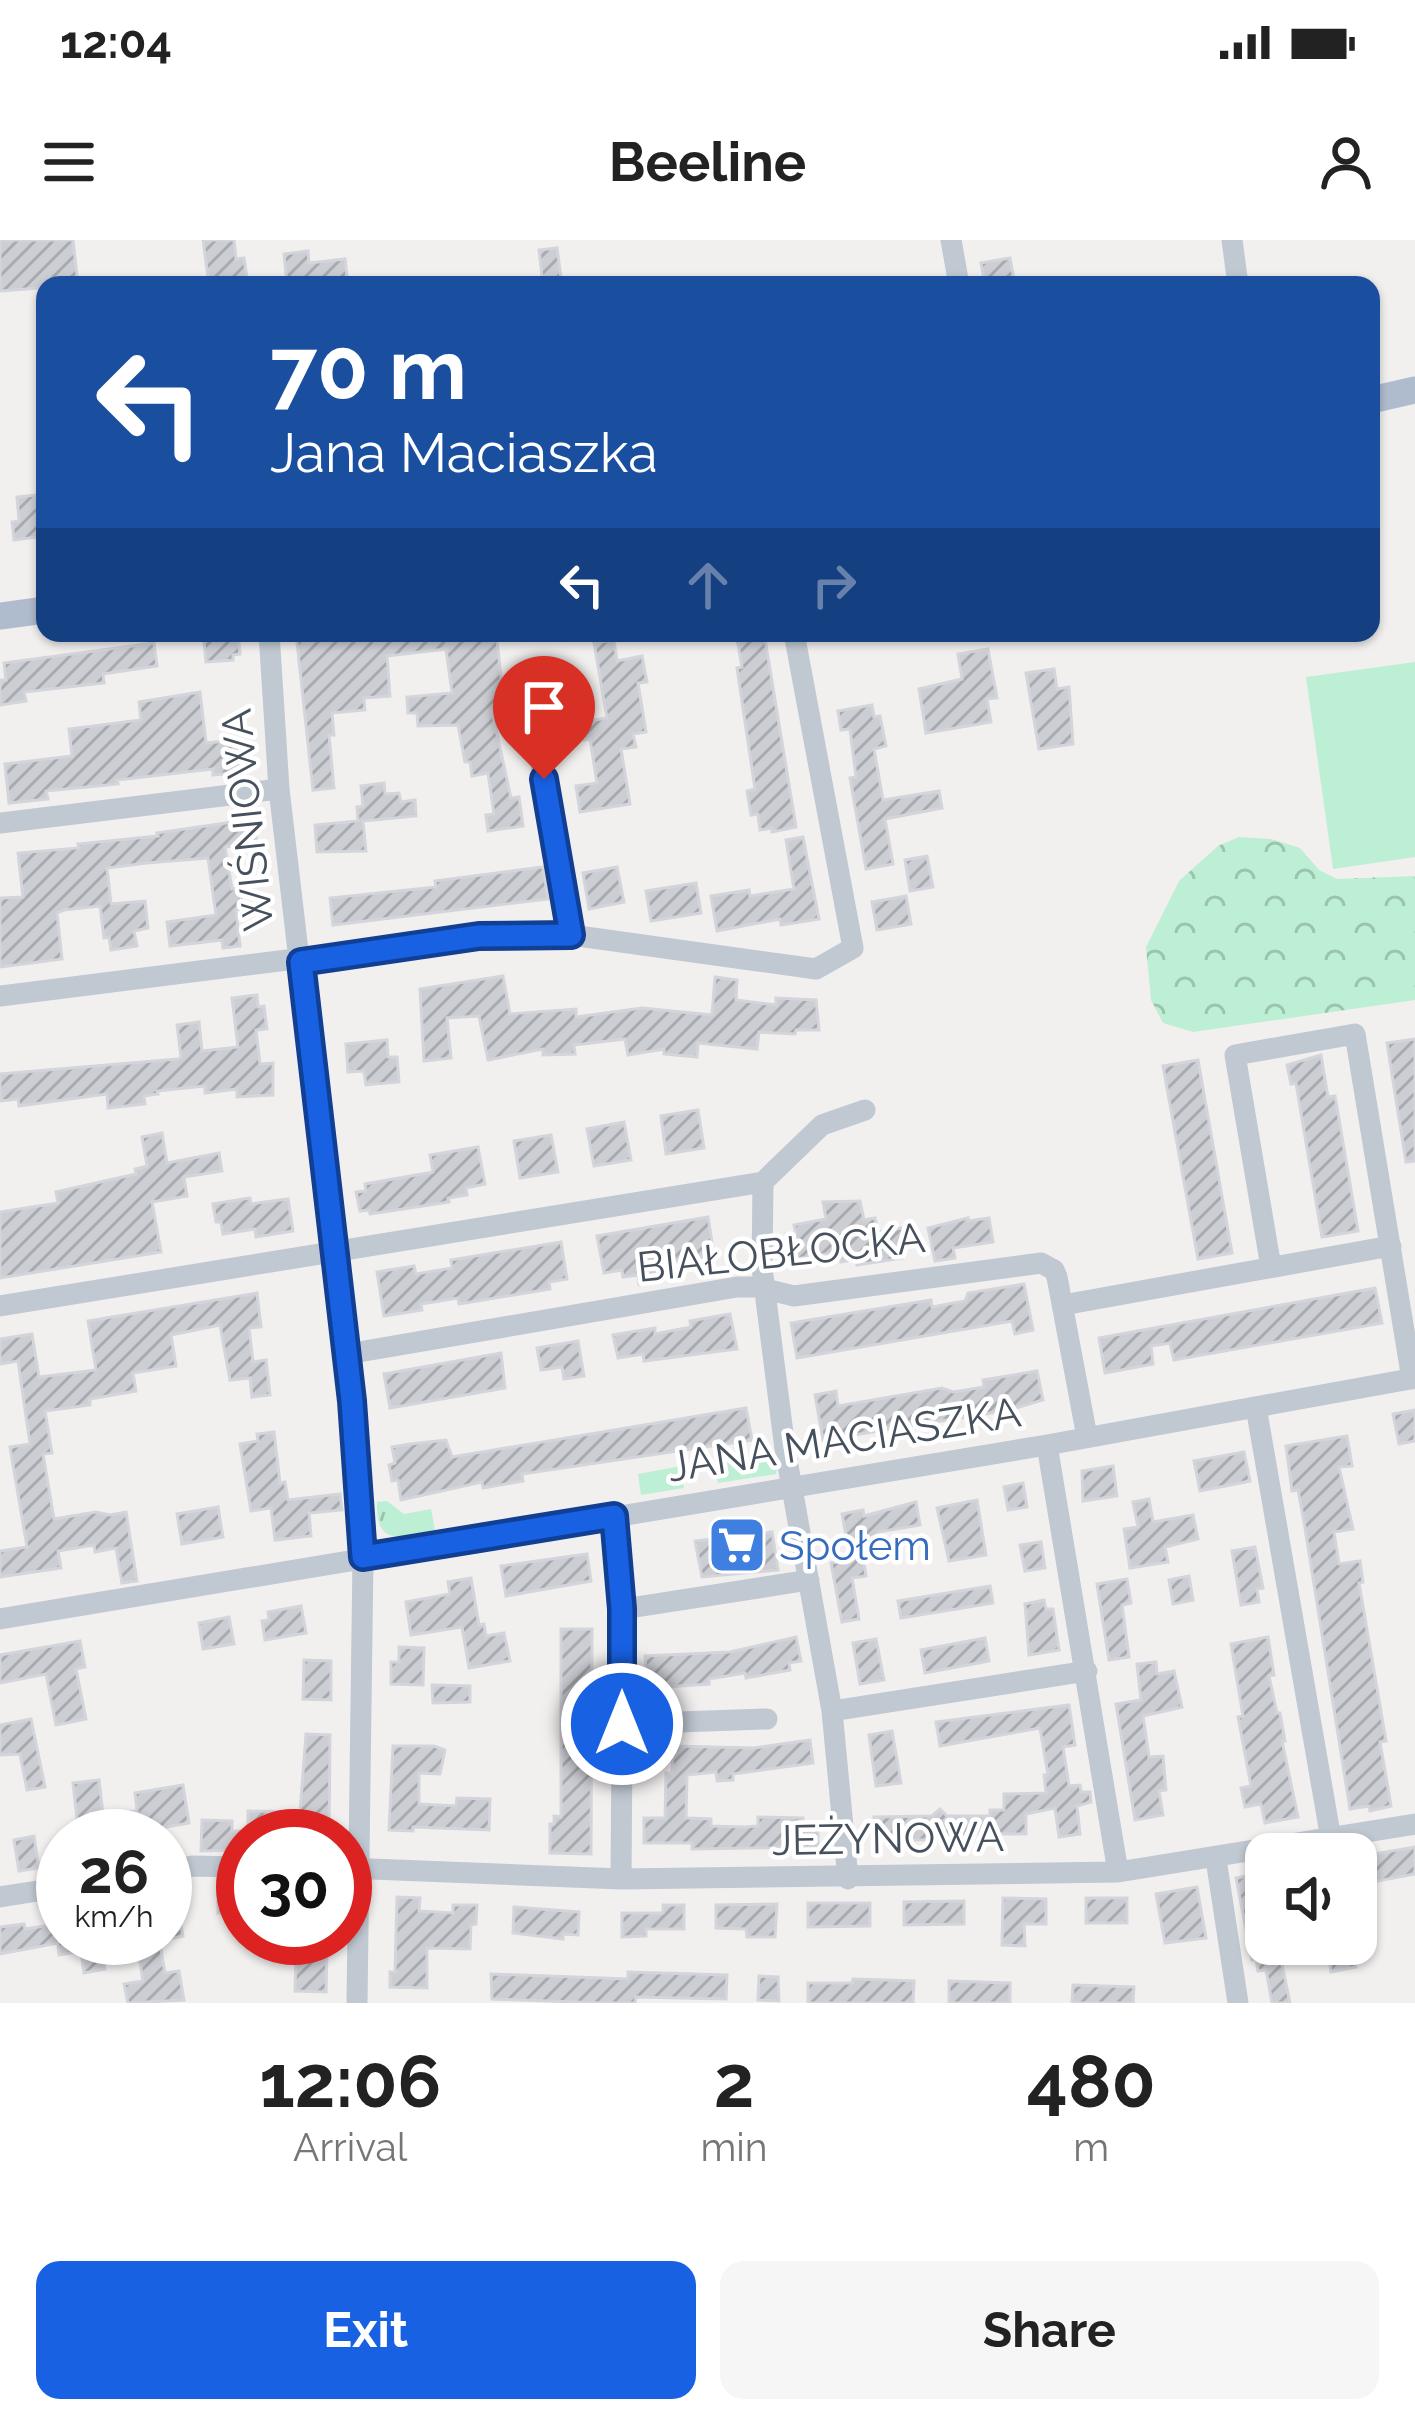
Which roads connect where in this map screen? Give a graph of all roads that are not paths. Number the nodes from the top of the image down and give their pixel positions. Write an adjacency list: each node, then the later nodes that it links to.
1 (951, 240): 3 (street)
2 (1232, 240): 4 (street)
3 (957, 276)
4 (1237, 276)
5 (1415, 390): 6 (main road)
6 (1380, 398)
7 (36, 611): 8 (main road)
8 (0, 616)
9 (269, 642): 12 (street, WIŚNIOWA)
10 (796, 642): 14 (street)
11 (537, 740): 14 (street)
12 (279, 789): 13 (street); 15 (street, WIŚNIOWA)
13 (0, 824)
14 (571, 935): 15 (street)
15 (301, 962): 16 (street); 20 (street, WIŚNIOWA)
16 (0, 996)
17 (865, 1110): 18 (street)
18 (763, 1182): 20 (street); 22 (street)
19 (1390, 1246): 21 (street); 21 (street); 26 (street)
20 (336, 1251): 24 (street); 25 (street, WIŚNIOWA)
21 (1271, 1267): 23 (street)
22 (765, 1289): 23 (street, BIAŁOBŁOCKA); 25 (street, BIAŁOBŁOCKA); 30 (street)
23 (1064, 1305): 28 (street, BIAŁOBŁOCKA)
24 (0, 1306)
25 (347, 1354): 32 (street, WIŚNIOWA)
26 (1413, 1379): 27 (street, JANA MACIASZKA)
27 (1256, 1407): 28 (street, JANA MACIASZKA); 42 (street)
28 (1087, 1437): 29 (street, JANA MACIASZKA)
29 (1047, 1445): 30 (street, JANA MACIASZKA); 36 (street)
30 (792, 1487): 31 (street, JANA MACIASZKA); 33 (street)
31 (614, 1516): 32 (street, JANA MACIASZKA); 34 (street)
32 (363, 1557): 35 (street, JANA MACIASZKA); 40 (street, WIŚNIOWA)
33 (808, 1580): 34 (street); 37 (street)
34 (622, 1609): 39 (street)
35 (0, 1619)
36 (1087, 1671): 37 (street); 47 (street)
37 (832, 1711): 48 (street)
38 (767, 1719): 39 (street)
39 (622, 1724): 49 (street)
40 (353, 1809)
41 (1415, 1824): 43 (street, JEŻYNOWA)
42 (1330, 1833)
43 (1365, 1833)
44 (1245, 1854): 45 (street, JEŻYNOWA)
45 (1216, 1859): 47 (street, JEŻYNOWA); 54 (street)
46 (372, 1869): 49 (street, JEŻYNOWA)
47 (1118, 1872): 48 (street, JEŻYNOWA)
48 (848, 1879): 49 (street, JEŻYNOWA)
49 (621, 1880)
50 (36, 1892): 51 (street)
51 (0, 1898)
52 (355, 1965): 53 (street, WIŚNIOWA)
53 (357, 2003)
54 (1238, 2003)

